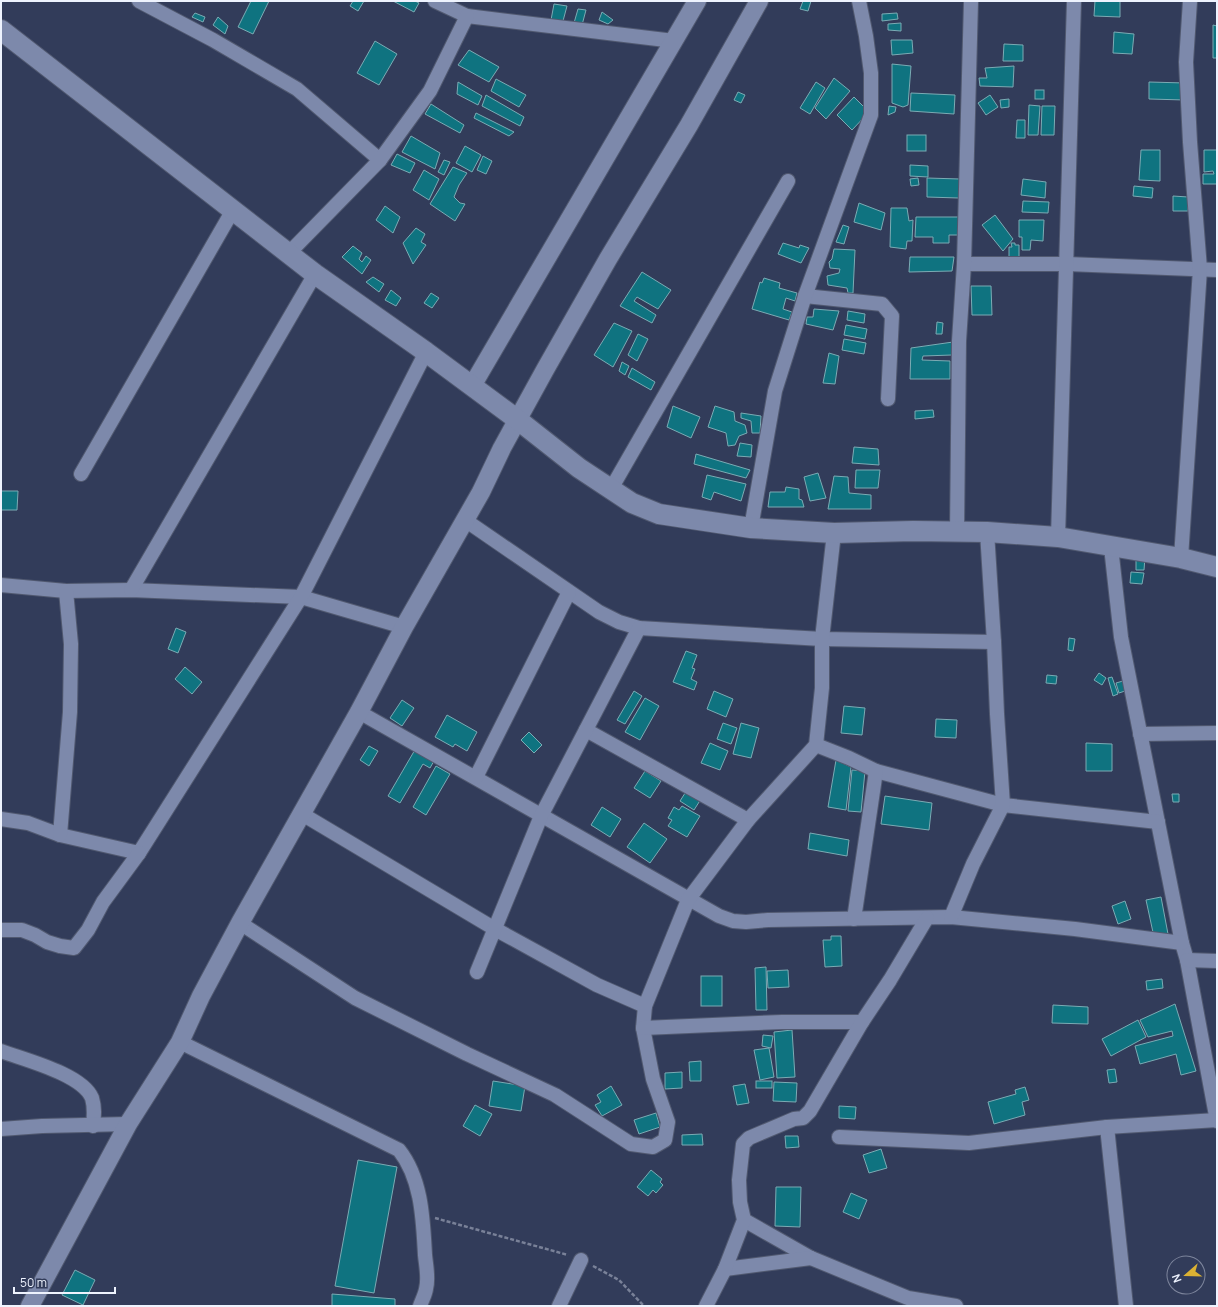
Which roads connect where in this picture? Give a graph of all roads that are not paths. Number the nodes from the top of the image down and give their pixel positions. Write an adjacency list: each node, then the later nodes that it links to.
1 (139, 1): 12 (street)
2 (435, 1): 9 (street)
3 (697, 1): 11 (street)
4 (759, 1): 25 (street)
5 (859, 1): 21 (street)
6 (971, 1): 16 (street)
7 (1074, 1): 17 (street)
8 (1190, 1): 18 (street)
9 (467, 16): 11 (street); 12 (street)
10 (1, 30): 14 (main road)
11 (674, 41): 23 (street)
12 (380, 160): 15 (street)
13 (788, 181): 27 (street)
14 (233, 210): 15 (main road); 26 (street)
15 (289, 253): 20 (main road)
16 (964, 264): 17 (street); 30 (street)
17 (1067, 264): 18 (street); 33 (street)
18 (1200, 269): 19 (street); 35 (street)
19 (1217, 270)
20 (316, 274): 22 (main road); 38 (street)
21 (805, 296): 24 (street); 29 (street)
22 (426, 352): 23 (main road); 41 (street)
23 (472, 386): 25 (main road)
24 (888, 399)
25 (518, 420): 27 (main road); 28 (street)
26 (81, 474)
27 (611, 489): 29 (main road)
28 (465, 520): 40 (street); 42 (street)
29 (751, 528): 32 (main road)
30 (957, 532): 31 (main road); 32 (main road)
31 (988, 532): 33 (main road); 45 (street)
32 (834, 533): 44 (street)
33 (1058, 537): 34 (main road)
34 (1111, 547): 35 (main road); 49 (street)
35 (1181, 558): 36 (main road)
36 (1217, 567)
37 (1, 585): 39 (street)
38 (131, 590): 39 (street); 41 (street)
39 (66, 591): 59 (street)
40 (569, 592): 43 (street); 52 (street)
41 (301, 597): 42 (street); 60 (street)
42 (404, 627): 46 (street)
43 (638, 628): 44 (street); 47 (street)
44 (822, 639): 45 (street); 50 (street)
45 (994, 642): 53 (street)
46 (359, 712): 52 (street); 54 (street)
47 (586, 730): 55 (street); 57 (street)
48 (1217, 733): 49 (street)
49 (1140, 734): 58 (street)
50 (816, 745): 51 (street); 57 (street)
51 (876, 771): 53 (street); 64 (street)
52 (476, 777): 55 (street)
53 (1003, 805): 58 (street); 62 (street)
54 (302, 814): 65 (street); 66 (street)
55 (541, 816): 61 (street); 66 (street)
56 (1, 819): 59 (street)
57 (748, 820): 61 (street)
58 (1158, 822): 68 (street)
59 (60, 835): 60 (street)
60 (139, 853): 67 (street)
61 (688, 900): 64 (street); 72 (street)
62 (951, 917): 63 (street); 68 (street)
63 (927, 918): 64 (street); 73 (street)
64 (854, 919)
65 (240, 923): 74 (street); 75 (street)
66 (495, 929): 71 (street); 72 (street)
67 (1, 930)
68 (1182, 943): 69 (street)
69 (1187, 960): 70 (street); 77 (street)
70 (1217, 961)
71 (477, 972)
72 (645, 1006): 74 (street)
73 (862, 1022): 74 (street); 83 (street)
74 (644, 1028)
75 (180, 1042): 78 (street); 89 (street)
76 (1, 1051): 79 (street)
77 (1217, 1120): 80 (street)
78 (128, 1124): 79 (street); 88 (street)
79 (93, 1126): 81 (street)
80 (1107, 1127): 82 (street); 93 (street)
81 (1, 1129)
82 (839, 1137)
83 (744, 1220): 84 (street); 86 (street)
84 (811, 1258): 86 (street); 87 (street)
85 (580, 1260): 90 (street)
86 (724, 1268): 91 (street)
87 (907, 1302): 92 (street)
88 (30, 1306)
89 (420, 1306)
90 (559, 1306)
91 (706, 1306)
92 (956, 1306)
93 (1126, 1306)

